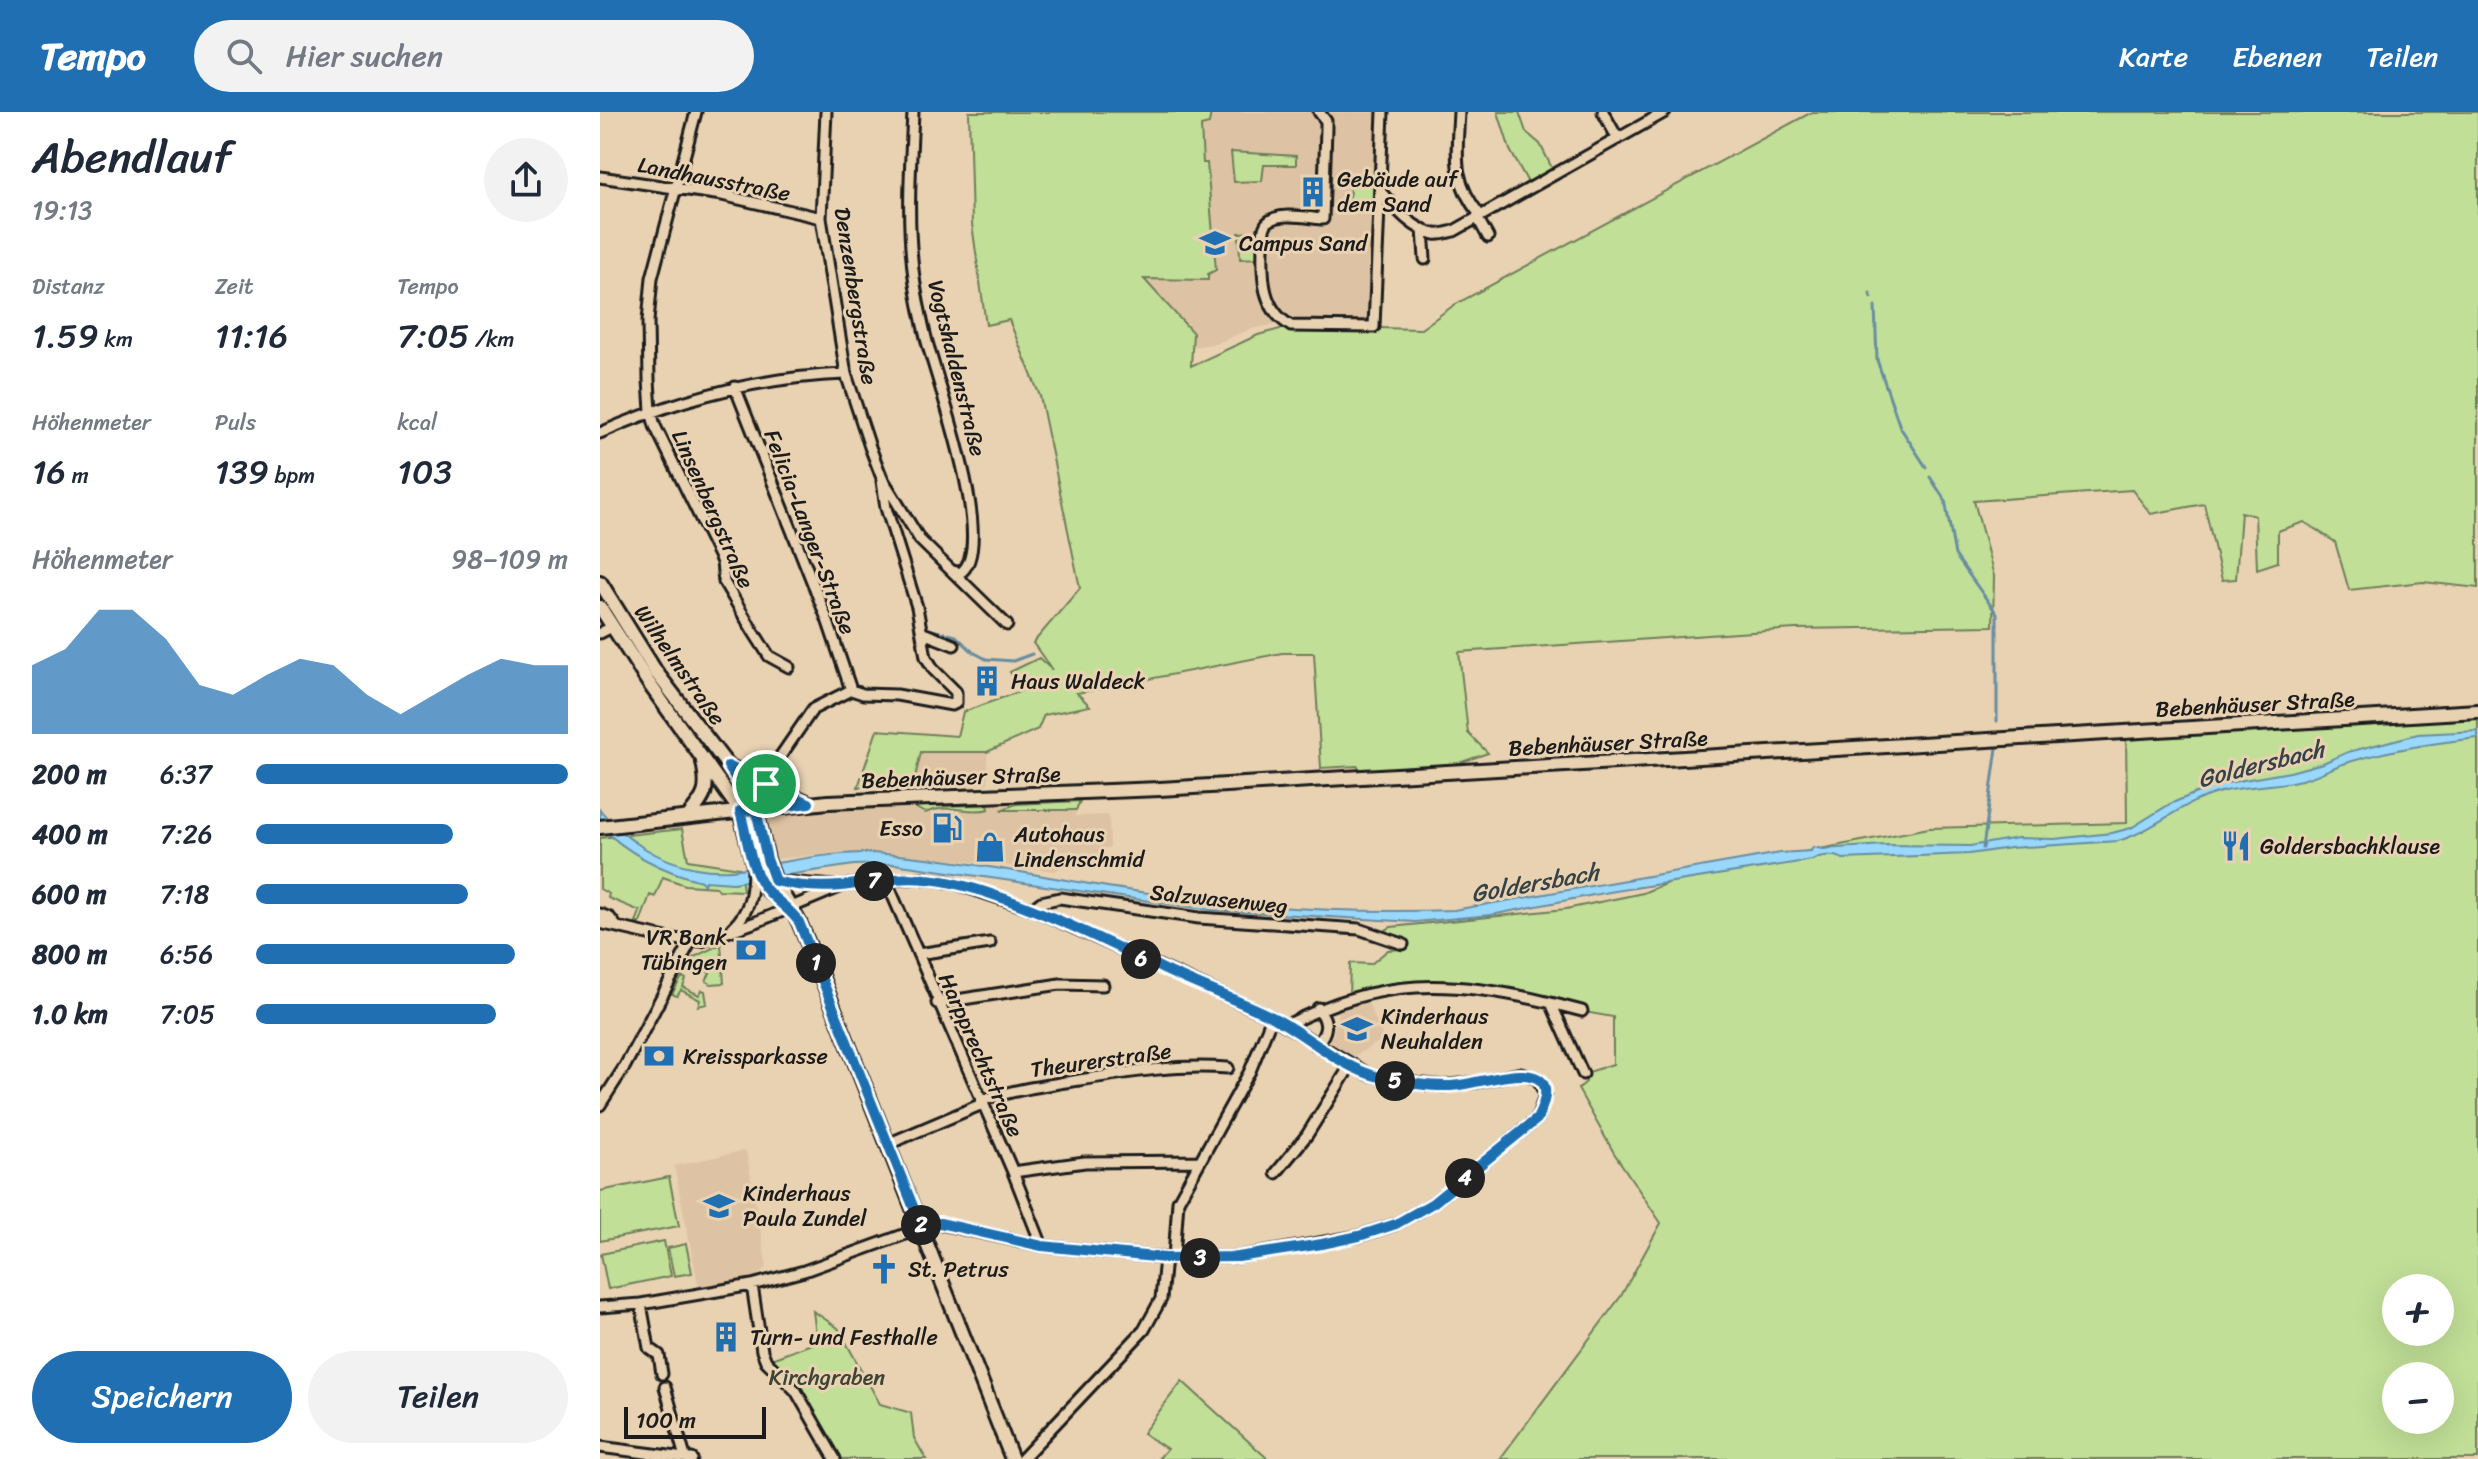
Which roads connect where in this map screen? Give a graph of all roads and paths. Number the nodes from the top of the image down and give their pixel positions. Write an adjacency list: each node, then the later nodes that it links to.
1 (696, 112): 11 (street, Linsenbergstraße)
2 (826, 112): 14 (street, Denzenbergstraße)
3 (913, 112): 23 (street, Vogtshaldenstraße)
4 (1319, 112): 12 (street)
5 (1383, 112): 12 (street)
6 (1459, 112): 13 (street)
7 (1603, 112): 9 (street)
8 (1665, 112): 9 (street)
9 (1618, 139): 13 (street)
10 (600, 177): 11 (street, Landhausstraße)
11 (674, 186): 14 (street, Landhausstraße); 20 (street, Linsenbergstraße)
12 (1380, 191): 15 (street)
13 (1478, 216): 15 (street); 16 (street)
14 (821, 218): 18 (street, Denzenbergstraße)
15 (1423, 229): 17 (street)
16 (1488, 237)
17 (1425, 259)
18 (846, 374): 19 (street); 22 (street, Denzenbergstraße)
19 (735, 387): 20 (street); 31 (street, Felicia-Langer-Straße)
20 (651, 411): 21 (street); 30 (street, Linsenbergstraße)
21 (600, 433)
22 (882, 478): 23 (street, Denzenbergstraße); 28 (street)
23 (953, 571): 26 (street, Denzenbergstraße)
24 (600, 582): 34 (main road, Wilhelmstraße)
25 (600, 607): 27 (main road, Wilhelmstraße)
26 (1007, 625)
27 (606, 630): 33 (main road, Wilhelmstraße)
28 (923, 633): 29 (street); 31 (street)
29 (954, 645)
30 (789, 667)
31 (851, 690): 35 (street)
32 (2478, 711): 36 (main road, Bebenhäuser Straße)
33 (703, 759): 38 (main road, Wilhelmstraße); 39 (main road)
34 (728, 766): 36 (main road); 37 (main road, Wilhelmstraße)
35 (773, 767)
36 (809, 803): 37 (main road, Bebenhäuser Straße)
37 (756, 810): 38 (main road, Bebenhäuser Straße); 42 (main road, Wilhelmstraße)
38 (740, 811): 39 (main road, Bebenhäuser Straße); 42 (main road)
39 (688, 817): 40 (main road, Bebenhäuser Straße)
40 (606, 826)
41 (886, 880): 44 (street); 46 (street); 54 (street, Harpprechtstraße)
42 (764, 885): 43 (street); 45 (main road); 50 (street)
43 (801, 885): 44 (street); 45 (street)
44 (842, 886): 45 (street)
45 (790, 908): 50 (street); 68 (main road)
46 (1032, 909): 53 (street, Salzwasenweg); 60 (street)
47 (600, 914): 49 (street)
48 (600, 923): 49 (street)
49 (617, 927): 51 (street)
50 (727, 932): 51 (street)
51 (691, 941): 67 (street)
52 (990, 943): 54 (street)
53 (1403, 944)
54 (918, 954): 56 (street, Harpprechtstraße)
55 (1103, 985): 56 (street)
56 (937, 1003): 66 (street, Harpprechtstraße)
57 (1551, 1003): 58 (street); 59 (street); 65 (street)
58 (1318, 1008): 61 (street); 62 (street)
59 (1582, 1011)
60 (1272, 1017): 61 (street); 69 (street)
61 (1287, 1025): 62 (street)
62 (1316, 1045): 63 (street)
63 (1350, 1066): 71 (street); 74 (street)
64 (1228, 1068): 66 (street, Theurerstraße)
65 (1583, 1074)
66 (981, 1103): 68 (street, Theurerstraße); 70 (street, Harpprechtstraße)
67 (600, 1105)
68 (888, 1144): 72 (main road)
69 (1198, 1163): 70 (street); 74 (street)
70 (1013, 1172): 73 (street, Harpprechtstraße)
71 (1276, 1173)
72 (921, 1226): 73 (street); 75 (street); 83 (main road)
73 (1042, 1246): 74 (street)
74 (1169, 1258): 84 (street)
75 (752, 1285): 76 (street); 82 (street)
76 (641, 1304): 77 (street); 78 (street)
77 (600, 1307)
78 (662, 1374)
79 (665, 1387): 81 (street)
80 (600, 1447): 81 (street)
81 (689, 1458)
82 (835, 1459)
83 (1012, 1459)
84 (1022, 1459)

